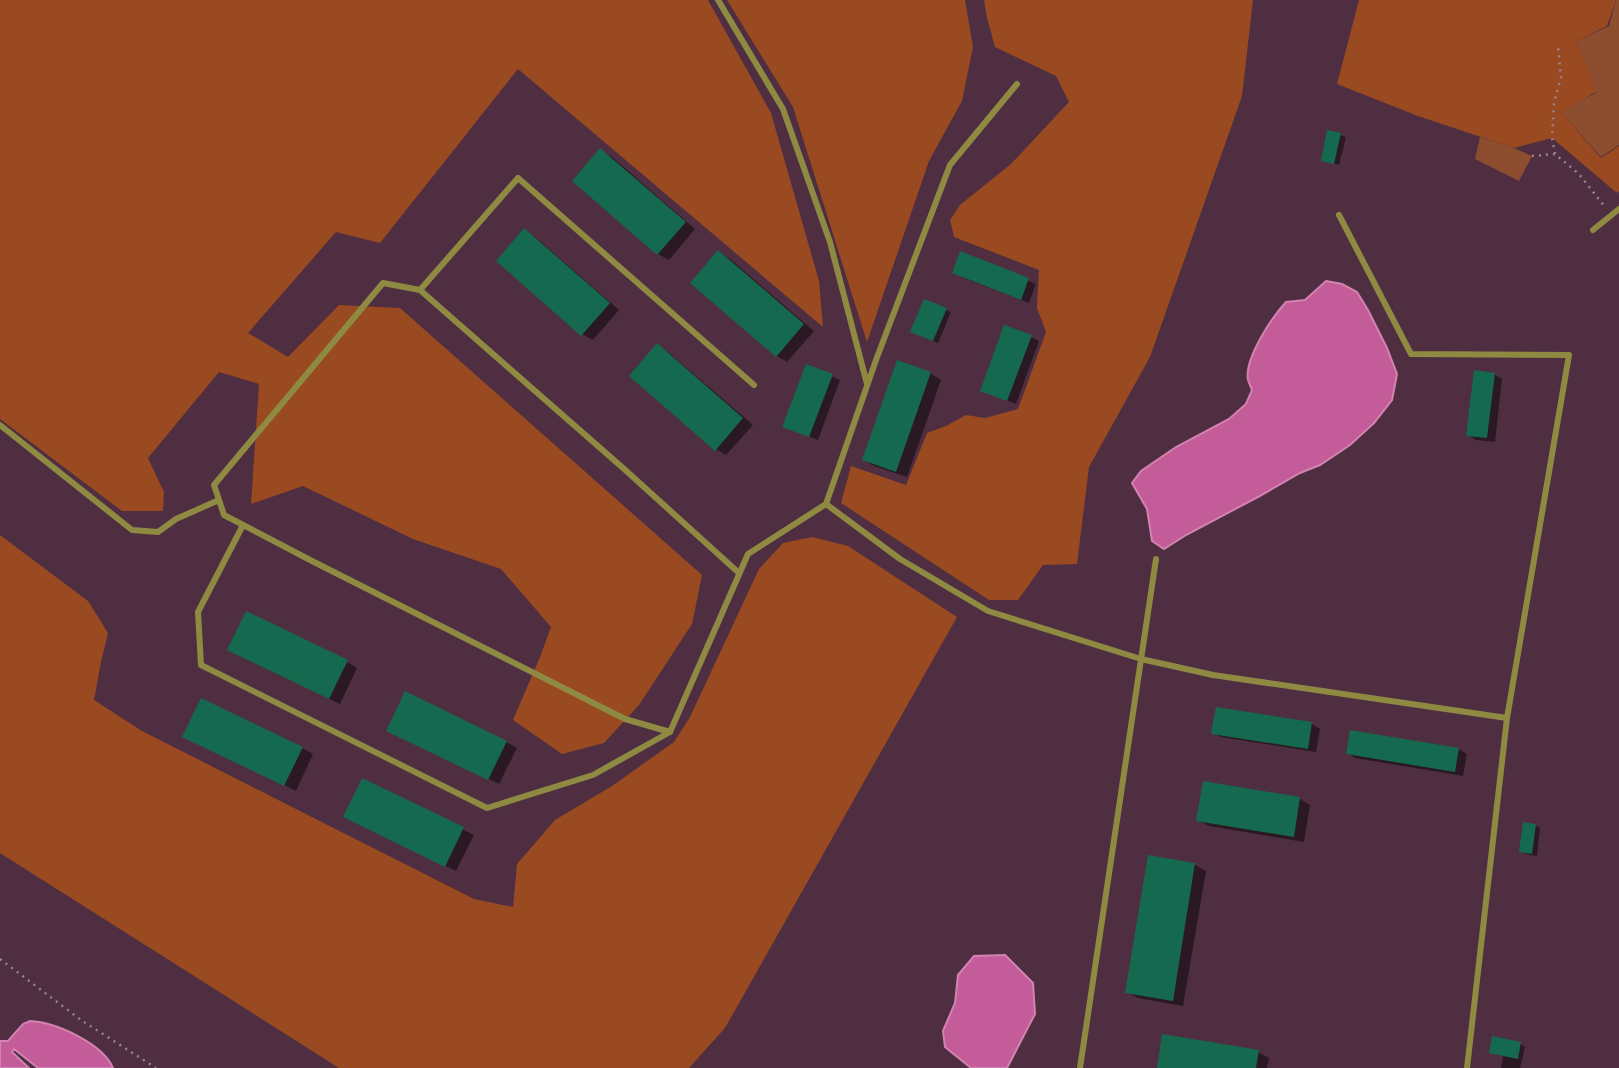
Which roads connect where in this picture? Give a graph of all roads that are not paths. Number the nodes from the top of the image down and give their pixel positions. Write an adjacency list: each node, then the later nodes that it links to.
1 (718, 0): 8 (lane)
2 (1017, 84): 8 (lane)
3 (1619, 209): 5 (lane)
4 (1339, 215): 16 (lane)
5 (1593, 230)
6 (420, 290): 7 (lane); 10 (lane); 14 (lane)
7 (754, 385)
8 (867, 386): 11 (lane)
9 (0, 425): 10 (lane)
10 (219, 500): 12 (lane)
11 (826, 504): 14 (lane); 15 (lane)
12 (243, 525): 17 (lane); 17 (lane)
13 (1156, 559): 15 (lane)
14 (739, 573): 17 (lane)
15 (1141, 659): 16 (lane); 18 (lane)
16 (1507, 718): 19 (lane)
17 (670, 732)
18 (1080, 1068)
19 (1467, 1068)

